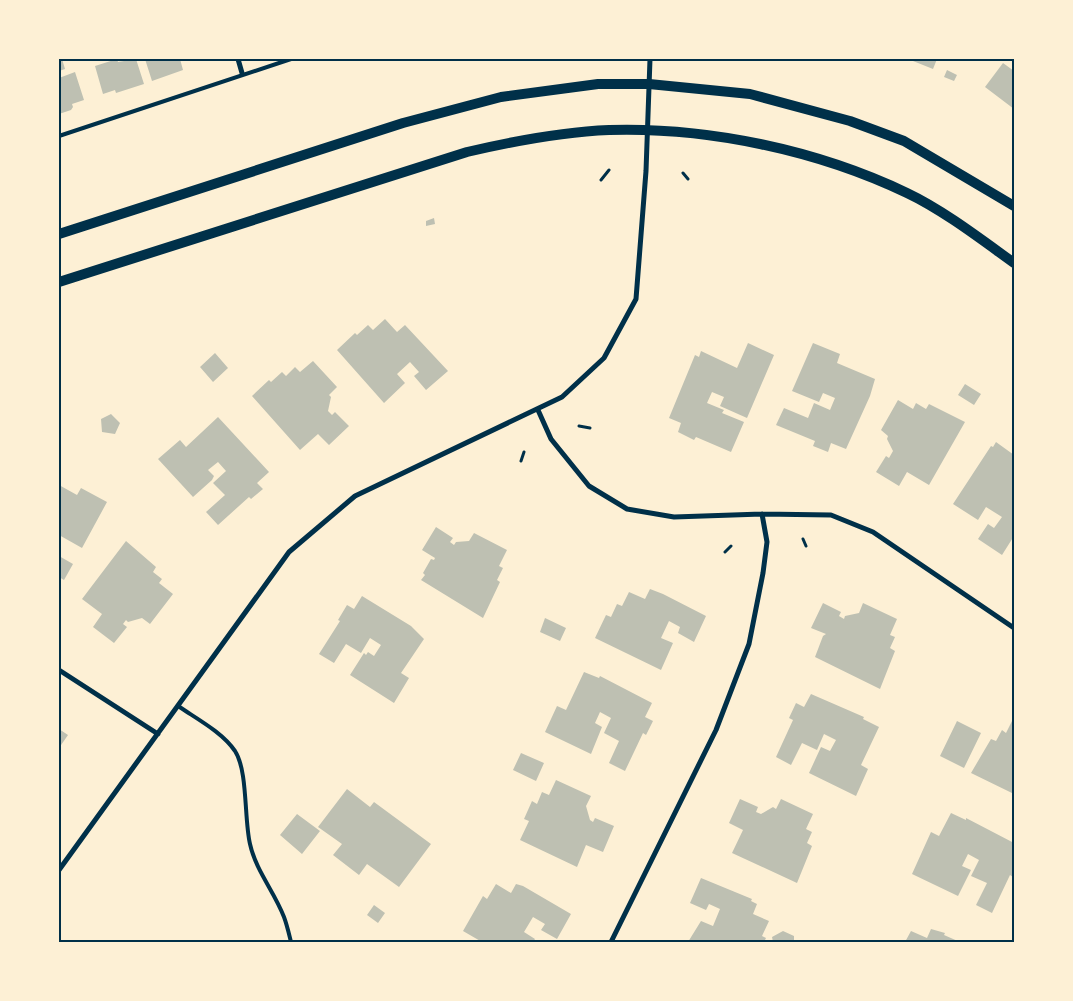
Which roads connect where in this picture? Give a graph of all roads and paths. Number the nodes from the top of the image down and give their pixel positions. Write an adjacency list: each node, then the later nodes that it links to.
1 (238, 59): 4 (street)
2 (291, 59): 4 (lane)
3 (650, 59): 5 (street)
4 (242, 73): 7 (lane)
5 (649, 84): 6 (street); 12 (main road); 13 (main road)
6 (648, 130): 14 (main road); 15 (main road); 16 (street)
7 (59, 136)
8 (609, 170): 11 (path)
9 (683, 172): 10 (path)
10 (688, 179)
11 (601, 180)
12 (1014, 206)
13 (59, 234)
14 (1014, 263)
15 (59, 282)
16 (538, 410): 21 (street); 28 (street)
17 (579, 426): 18 (path)
18 (590, 428)
19 (524, 452): 20 (path)
20 (520, 461)
21 (762, 514): 26 (street); 32 (street)
22 (803, 539): 24 (path)
23 (731, 546): 25 (path)
24 (806, 546)
25 (725, 552)
26 (1014, 628)
27 (59, 670): 29 (street)
28 (178, 706): 29 (street); 31 (lane)
29 (158, 734): 30 (street)
30 (59, 870)
31 (291, 942)
32 (611, 942)

